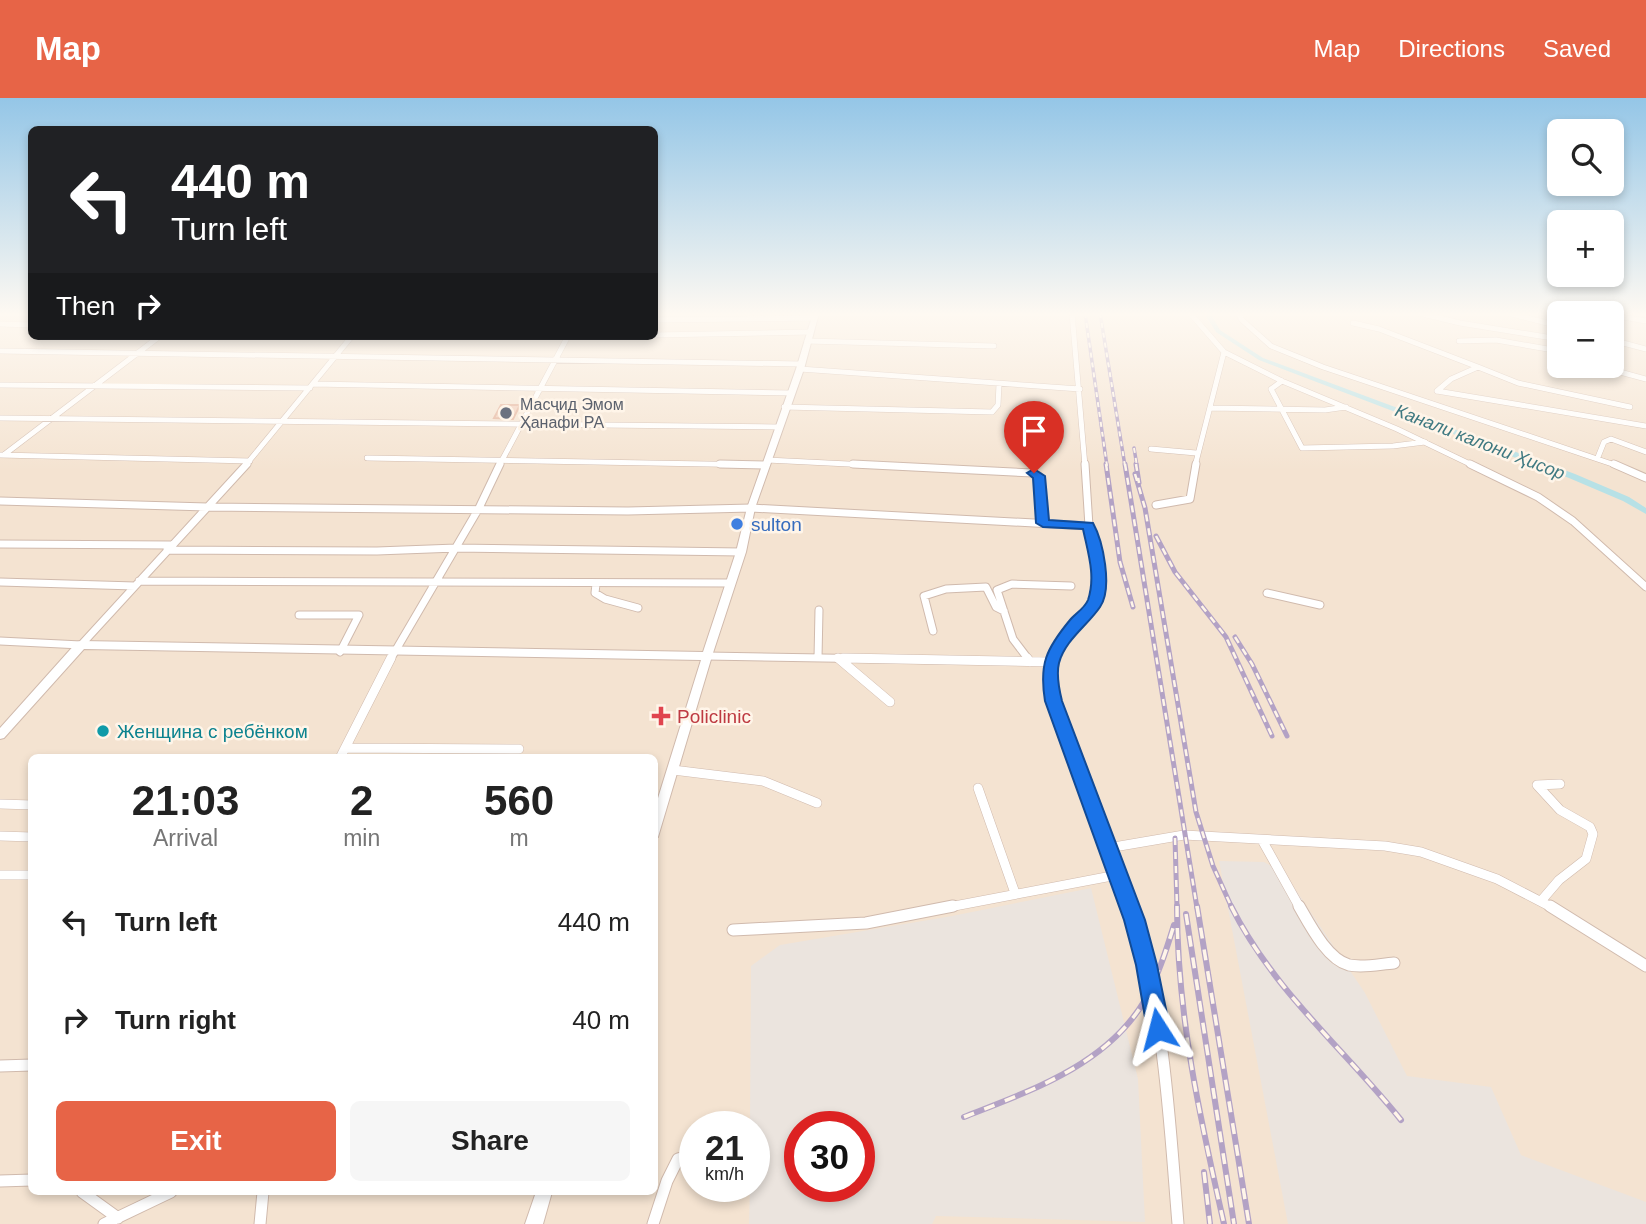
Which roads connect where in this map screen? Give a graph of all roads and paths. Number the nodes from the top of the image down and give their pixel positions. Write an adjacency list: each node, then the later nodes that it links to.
1 (126, 366): 16 (street)
2 (328, 366): 17 (street)
3 (554, 366): 18 (street)
4 (778, 366): 5 (street)
5 (800, 366): 15 (street); 20 (street)
6 (1078, 366): 19 (street)
7 (1219, 366): 24 (street)
8 (1251, 366): 13 (street)
9 (1319, 366): 37 (street)
10 (1478, 366): 23 (street); 30 (street)
11 (1624, 373): 12 (street)
12 (1646, 379)
13 (1282, 381): 22 (street); 25 (street)
14 (0, 384): 16 (street)
15 (999, 384): 19 (street); 21 (street)
16 (96, 386): 17 (street); 27 (street)
17 (311, 386): 18 (street); 28 (street)
18 (542, 388): 20 (street); 29 (street)
19 (1080, 388): 49 (street)
20 (791, 393): 21 (street)
21 (784, 407): 31 (street)
22 (1346, 407): 25 (street); 32 (street)
23 (1630, 407)
24 (1210, 408): 25 (street); 35 (street)
25 (1282, 409): 32 (street)
26 (0, 418): 27 (street)
27 (54, 418): 28 (street); 36 (street)
28 (282, 422): 29 (street); 39 (street)
29 (520, 423): 31 (street); 40 (street)
30 (1646, 426)
31 (778, 427): 41 (street)
32 (1425, 442): 60 (street)
33 (1151, 449): 35 (street)
34 (1646, 452): 37 (street)
35 (1196, 453): 44 (street)
36 (1, 456): 39 (street)
37 (1598, 457): 42 (street)
38 (367, 458): 40 (street)
39 (250, 461): 45 (street)
40 (502, 462): 41 (street); 46 (street)
41 (766, 463): 47 (street); 48 (street)
42 (1646, 478)
43 (0, 501): 45 (street)
44 (1156, 505)
45 (207, 507): 46 (street); 51 (street)
46 (479, 508): 47 (street); 52 (street)
47 (751, 508): 48 (street); 53 (street)
48 (1043, 523): 49 (street)
49 (1088, 526): 76 (street)
50 (0, 544): 51 (street)
51 (169, 547): 52 (street); 57 (street)
52 (456, 548): 53 (street); 55 (street)
53 (741, 552): 56 (street)
54 (0, 582): 57 (street)
55 (435, 583): 57 (street); 58 (street); 71 (street)
56 (731, 583): 58 (street); 72 (street)
57 (137, 584): 69 (street)
58 (596, 584): 63 (street)
59 (1071, 586): 65 (street)
60 (1646, 587)
61 (1267, 593): 62 (street)
62 (1320, 606)
63 (638, 608)
64 (819, 610): 73 (street)
65 (1004, 611): 67 (street); 75 (street)
66 (299, 615): 70 (street)
67 (933, 631)
68 (0, 641): 69 (street)
69 (81, 645): 70 (street); 78 (street)
70 (340, 652): 71 (street)
71 (394, 652): 72 (street); 79 (street)
72 (707, 656): 73 (street); 82 (street)
73 (818, 658): 74 (street)
74 (838, 658): 75 (street); 77 (street)
75 (1030, 662): 76 (street)
76 (1051, 662): 92 (street)
77 (890, 702)
78 (0, 735)
79 (345, 748): 80 (street); 81 (street)
80 (519, 749)
81 (342, 754)
82 (673, 770): 85 (street); 88 (street)
83 (1560, 784): 97 (street)
84 (978, 788): 96 (street)
85 (817, 803)
86 (0, 804): 87 (street)
87 (28, 804)
88 (658, 820)
89 (0, 836): 90 (street)
90 (28, 837)
91 (1262, 840): 92 (street); 97 (street); 99 (street)
92 (1108, 848): 95 (street)
93 (0, 875): 94 (street)
94 (28, 875)
95 (1117, 875): 96 (street); 115 (street)
96 (1015, 893): 98 (street)
97 (1541, 901): 100 (street)
98 (733, 930)
99 (1394, 963)
100 (1646, 966)
101 (28, 1065): 102 (street)
102 (0, 1066)
103 (679, 1159): 114 (street)
104 (28, 1180): 105 (street)
105 (0, 1181)
106 (86, 1195): 110 (street)
107 (164, 1195): 110 (street)
108 (263, 1195): 112 (street)
109 (543, 1195): 113 (street)
110 (118, 1218): 111 (street)
111 (104, 1224)
112 (260, 1224)
113 (534, 1224)
114 (653, 1224)
115 (1178, 1224)

